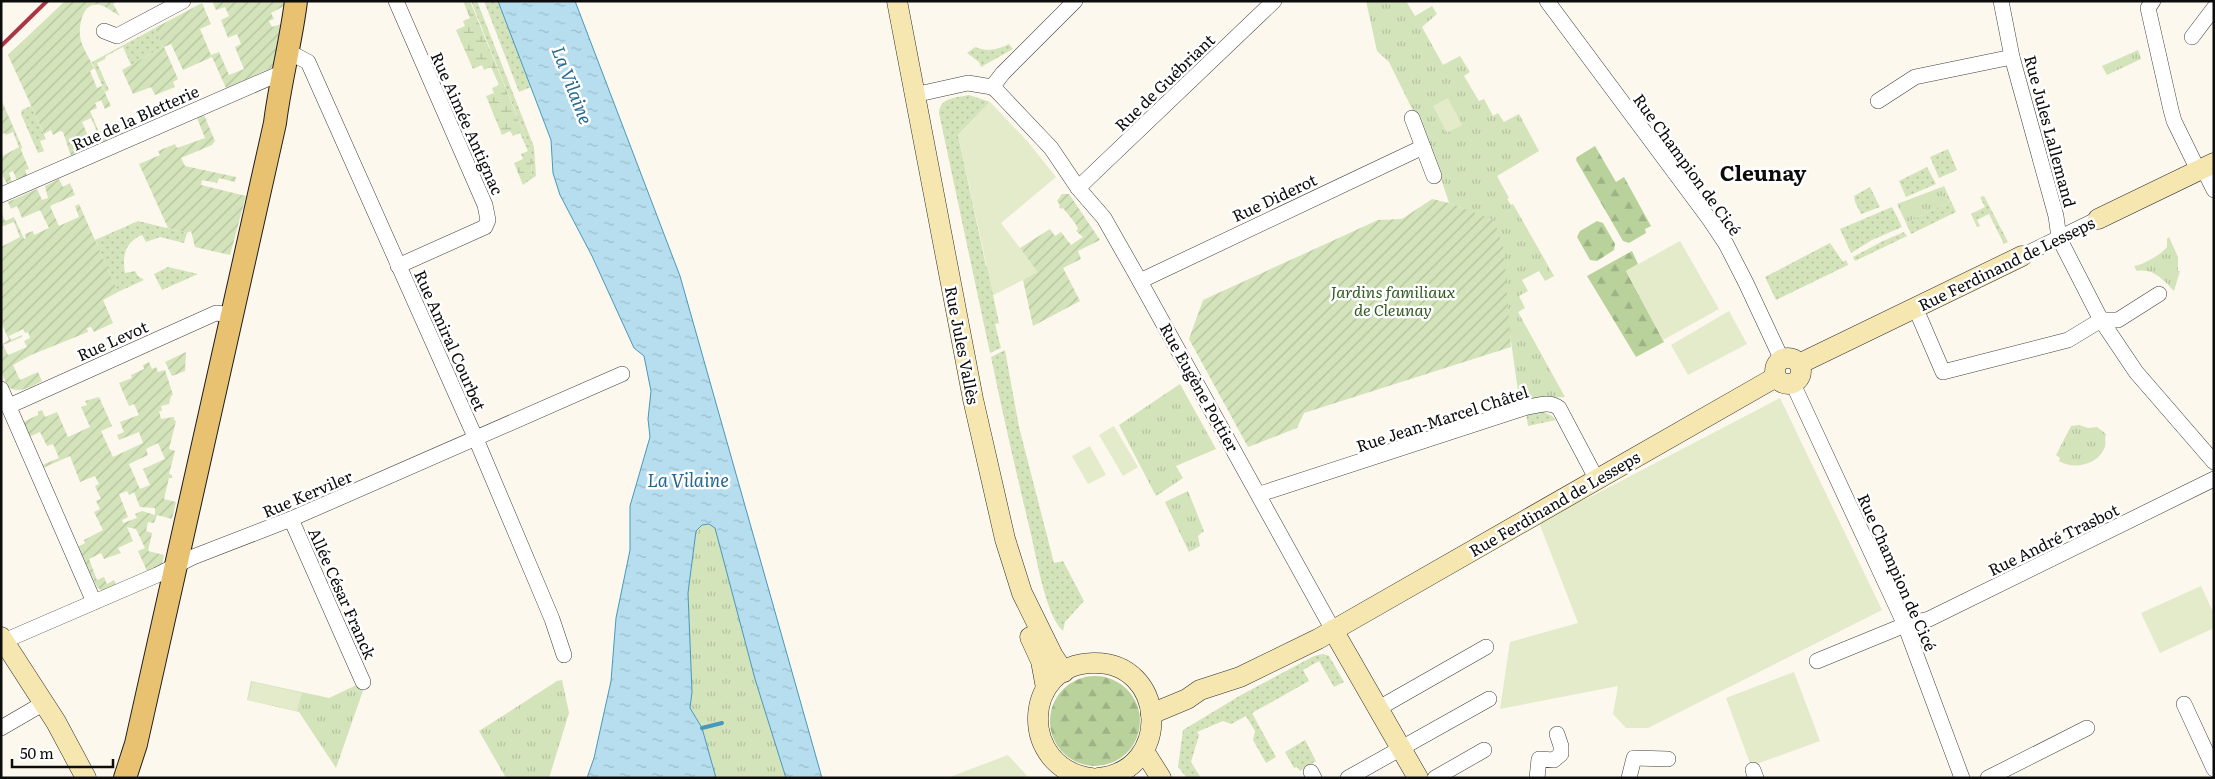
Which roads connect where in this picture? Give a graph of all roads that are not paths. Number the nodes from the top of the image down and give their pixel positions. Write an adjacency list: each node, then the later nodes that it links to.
1 (183, 1): 12 (street)
2 (296, 1): 15 (main road)
3 (306, 1): 15 (main road)
4 (396, 1): 29 (street, Rue Aimée Antignac)
5 (897, 1): 17 (main road, Rue Jules Vallès)
6 (1075, 1): 16 (street)
7 (1274, 1): 23 (street, Rue de Guébriant)
8 (1547, 1): 35 (street, Rue Champion de Cicé)
9 (2001, 1): 14 (street, Rue Jules Lallemand)
10 (2154, 1): 21 (street)
11 (2214, 8): 13 (street)
12 (104, 31)
13 (2192, 36)
14 (2012, 57): 18 (street); 27 (street, Rue Jules Lallemand)
15 (290, 60): 25 (street, Rue de la Bletterie); 29 (street, Rue Amiral Courbet); 33 (main road)
16 (992, 87): 17 (street); 23 (street, Rue Eugène Pottier)
17 (914, 95): 46 (main road, Rue Jules Vallès)
18 (1878, 101)
19 (1412, 118): 20 (street)
20 (1423, 147): 22 (street); 30 (street, Rue Diderot)
21 (2205, 167): 24 (street); 26 (main road, Rue Ferdinand de Lesseps)
22 (1434, 176)
23 (1078, 188): 30 (street, Rue Eugène Pottier)
24 (2214, 190)
25 (1, 195)
26 (2098, 219): 27 (street, Rue Ferdinand de Lesseps)
27 (2059, 238): 28 (street, Rue Ferdinand de Lesseps); 34 (street, Rue Jules Lallemand)
28 (2022, 256): 32 (main road, Rue Ferdinand de Lesseps)
29 (398, 266): 39 (street, Rue Amiral Courbet)
30 (1140, 281): 43 (street, Rue Eugène Pottier)
31 (2159, 294): 34 (street)
32 (1915, 307): 34 (street); 35 (main road, Rue Ferdinand de Lesseps)
33 (232, 315): 38 (street, Rue Levot); 45 (main road)
34 (2101, 320): 40 (street, Rue Jules Lallemand)
35 (1787, 371): 41 (main road, Rue Ferdinand de Lesseps); 48 (street, Rue Champion de Cicé)
36 (622, 374): 39 (street, Rue Kerviler)
37 (1, 389): 38 (street)
38 (9, 406): 47 (street)
39 (476, 438): 44 (street, Rue Kerviler); 52 (street, Rue Amiral Courbet)
40 (2214, 462)
41 (1596, 478): 43 (street, Rue Jean-Marcel Châtel); 49 (main road, Rue Ferdinand de Lesseps)
42 (2214, 479): 48 (street, Rue André Trasbot)
43 (1260, 494): 49 (street, Rue Eugène Pottier)
44 (291, 519): 45 (street, Rue Kerviler); 55 (street, Allée César Franck)
45 (176, 566): 47 (street, Rue Kerviler); 65 (main road)
46 (1022, 593): 54 (main road, Rue Jules Vallès); 56 (main road, Rue Jules Vallès)
47 (94, 602): 50 (street, Rue Kerviler)
48 (1905, 625): 53 (street, Rue André Trasbot); 84 (street, Rue Champion de Cicé)
49 (1333, 630): 60 (main road, Rue Ferdinand de Lesseps); 61 (main road, Rue Eugène Pottier)
50 (3, 639): 58 (main road)
51 (1486, 647): 61 (street)
52 (564, 655)
53 (1817, 661)
54 (1064, 672): 56 (main road); 60 (main road)
55 (364, 682)
56 (1046, 688): 76 (main road)
57 (1489, 699): 66 (street)
58 (44, 703): 62 (street); 70 (main road)
59 (2184, 704): 71 (street)
60 (1149, 705): 68 (main road)
61 (1379, 708): 66 (main road, Rue Eugène Pottier)
62 (1, 728)
63 (2087, 728): 85 (street)
64 (1556, 734): 82 (street)
65 (136, 744): 74 (main road); 75 (main road)
66 (1401, 748): 79 (street); 80 (main road, Rue Eugène Pottier)
67 (1484, 750): 81 (street)
68 (1144, 751): 72 (main road); 78 (main road)
69 (1668, 759): 83 (street)
70 (82, 769): 73 (main road)
71 (2214, 769)
72 (1124, 776): 77 (main road)
73 (94, 778)
74 (125, 778)
75 (137, 778)
76 (1091, 778)
77 (1098, 778)
78 (1162, 778)
79 (1348, 778)
80 (1418, 778)
81 (1435, 778)
82 (1537, 778)
83 (1629, 778)
84 (1962, 778)
85 (1988, 778)

